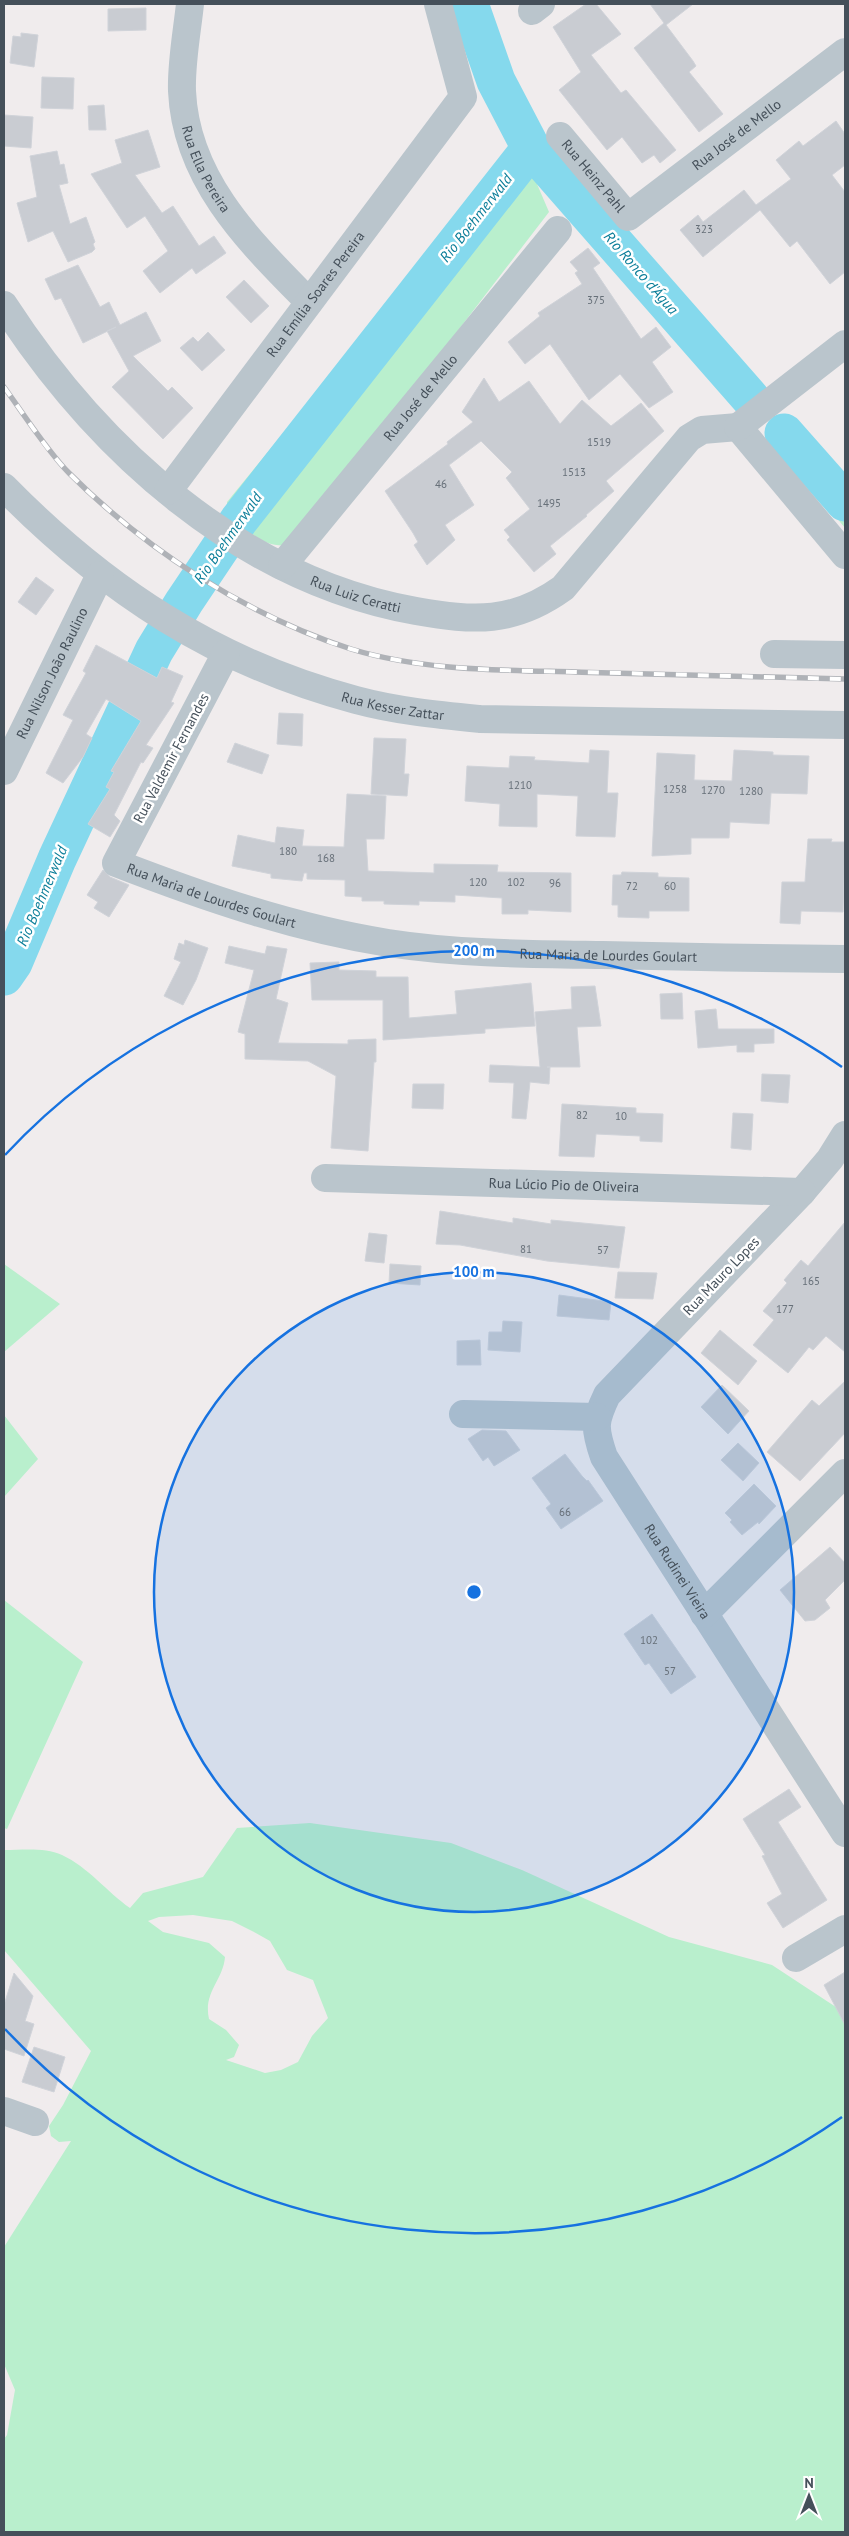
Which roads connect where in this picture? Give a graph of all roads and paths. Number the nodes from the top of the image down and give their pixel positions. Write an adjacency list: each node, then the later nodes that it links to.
1 (190, 4): 7 (street, Rua Ella Pereira)
2 (438, 4): 7 (street, Rua Emília Soares Pereira)
3 (845, 52): 5 (street, Rua José de Mello)
4 (560, 136): 5 (street, Rua Heinz Pahl)
5 (628, 217)
6 (558, 230): 14 (street, Rua José de Mello)
7 (309, 302): 12 (street, Rua Emília Soares Pereira)
8 (4, 305): 12 (street, Rua Luiz Ceratti)
9 (845, 344): 10 (street)
10 (738, 427): 13 (street); 14 (street, Rua Luiz Ceratti)
11 (4, 487): 15 (street, Rua Kesser Zattar)
12 (168, 490): 14 (street, Rua Luiz Ceratti)
13 (845, 555)
14 (282, 566)
15 (100, 575): 16 (street, Rua Kesser Zattar); 20 (street, Rua Nilson João Raulino)
16 (226, 653): 19 (street, Rua Kesser Zattar); 21 (street, Rua Valdemir Fernandes)
17 (774, 654): 18 (street)
18 (845, 655)
19 (845, 725)
20 (4, 771)
21 (116, 863): 22 (street, Rua Maria de Lourdes Goulart)
22 (845, 959)
23 (845, 1135): 25 (street, Rua Mauro Lopes)
24 (325, 1178): 25 (street, Rua Lúcio Pio de Oliveira)
25 (802, 1192): 27 (street, Rua Mauro Lopes)
26 (463, 1414): 27 (street)
27 (597, 1417): 29 (street, Rua Rudinei Vieira)
28 (845, 1473): 29 (street)
29 (704, 1614): 30 (street, Rua Rudinei Vieira)
30 (845, 1833)
31 (845, 1929): 32 (street)
32 (796, 1958)
33 (4, 2111): 34 (street)
34 (35, 2122)

